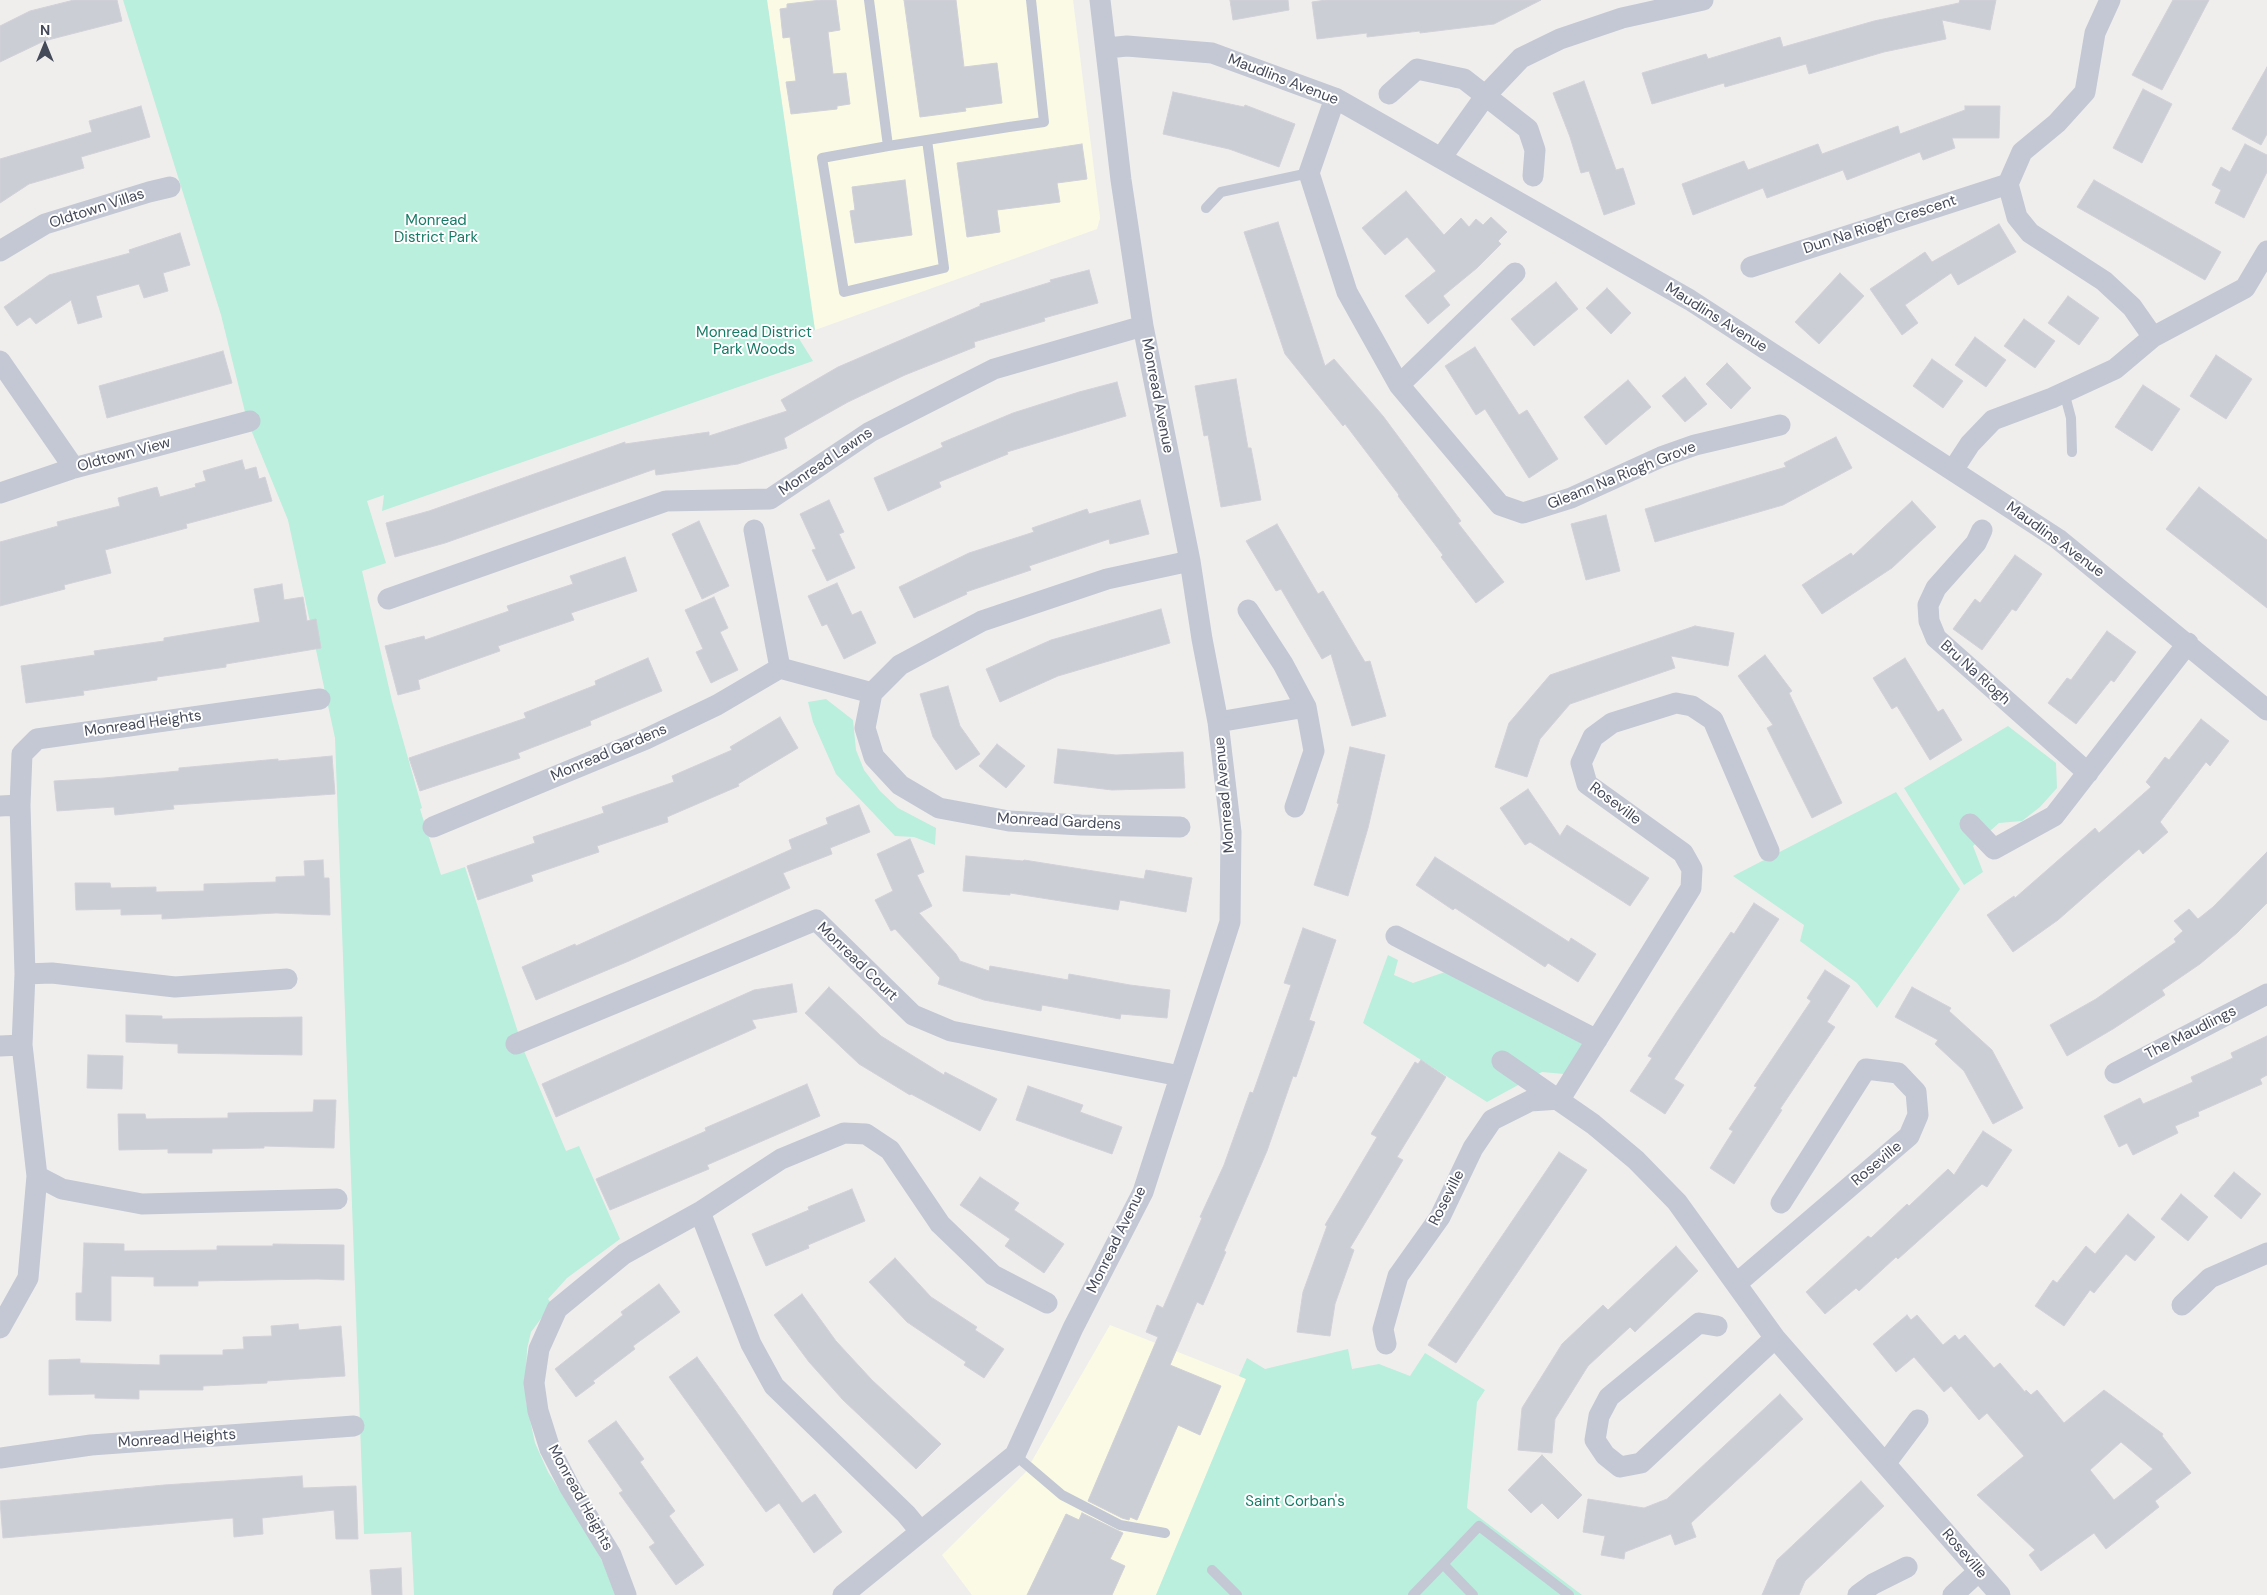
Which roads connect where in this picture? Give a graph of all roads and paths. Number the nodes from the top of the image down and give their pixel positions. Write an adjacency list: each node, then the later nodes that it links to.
1 (869, 0): 11 (lane)
2 (1031, 0): 10 (lane)
3 (1100, 0): 6 (street, Monread Avenue)
4 (1702, 0): 8 (street)
5 (2110, 0): 15 (street)
6 (1107, 48): 9 (street, Maudlins Avenue); 22 (street, Monread Avenue)
7 (1389, 94): 8 (street)
8 (1486, 95): 12 (street); 14 (street)
9 (1335, 98): 12 (street, Maudlins Avenue); 13 (street)
10 (927, 140): 11 (lane); 11 (lane)
11 (888, 146)
12 (1440, 158): 31 (street, Maudlins Avenue)
13 (1309, 173): 17 (lane); 25 (street, Gleann Na Riogh Grove)
14 (1533, 176)
15 (2008, 184): 20 (street, Dun Na Riogh Crescent); 23 (street)
16 (170, 187): 18 (street, Oldtown Villas)
17 (1206, 208)
18 (0, 251)
19 (2267, 251): 23 (street)
20 (1751, 267)
21 (1515, 273): 25 (street)
22 (1143, 326): 35 (street, Monread Avenue); 36 (street, Monread Lawns)
23 (2153, 337): 26 (street)
24 (0, 361): 30 (street)
25 (1399, 385): 28 (street, Gleann Na Riogh Grove)
26 (2064, 392): 29 (lane); 31 (street)
27 (250, 421): 30 (street, Oldtown View)
28 (1780, 425)
29 (2072, 452)
30 (74, 468): 32 (street, Oldtown View)
31 (1953, 470): 38 (street, Maudlins Avenue)
32 (0, 493)
33 (754, 530): 39 (street)
34 (1982, 530): 45 (street, Bru Na Riogh)
35 (1190, 560): 40 (street); 44 (street, Monread Avenue)
36 (388, 599)
37 (1248, 610): 42 (street)
38 (2188, 643): 43 (street, Maudlins Avenue); 45 (street)
39 (780, 668): 40 (street); 49 (street, Monread Gardens)
40 (872, 693): 50 (street, Monread Gardens)
41 (320, 699): 46 (street, Monread Heights)
42 (1306, 707): 44 (street); 47 (street)
43 (2267, 710)
44 (1218, 722): 62 (street, Monread Avenue)
45 (2088, 773): 48 (street)
46 (10, 806): 53 (street, Monread Heights)
47 (1295, 807)
48 (1970, 824)
49 (433, 827)
50 (1180, 827)
51 (1769, 851): 56 (street, Roseville)
52 (1396, 936): 56 (street)
53 (25, 974): 54 (street); 58 (street, Monread Heights)
54 (287, 979)
55 (2267, 994): 61 (street, The Maudlings)
56 (1597, 1040): 63 (street, Roseville)
57 (516, 1044): 62 (street, Monread Court)
58 (22, 1045): 59 (street); 64 (street, Monread Heights)
59 (0, 1046)
60 (1502, 1061): 63 (street, Roseville)
61 (2115, 1073)
62 (1180, 1076): 78 (street, Monread Avenue)
63 (1560, 1099): 69 (street, Roseville); 75 (street, Roseville)
64 (37, 1176): 65 (street); 73 (street, Monread Heights)
65 (337, 1199)
66 (1781, 1203): 69 (street, Roseville)
67 (700, 1212): 70 (street, Monread Heights); 81 (street); 87 (street, Monread Heights)
68 (2267, 1254): 71 (street)
69 (1736, 1284): 74 (street, Roseville)
70 (1047, 1303)
71 (2182, 1305)
72 (1717, 1326): 74 (street)
73 (0, 1328)
74 (1775, 1338): 80 (street, Roseville)
75 (1386, 1344)
76 (1918, 1420): 80 (street)
77 (354, 1426): 79 (street, Monread Heights)
78 (1016, 1455): 81 (street, Monread Avenue); 82 (lane)
79 (0, 1458)
80 (1885, 1464): 86 (street, Roseville)
81 (920, 1531): 88 (street, Monread Avenue)
82 (1165, 1533)
83 (1443, 1564): 90 (lane); 91 (lane); 92 (lane)
84 (1907, 1567): 93 (street)
85 (1212, 1570): 89 (lane)
86 (1979, 1571): 94 (street); 95 (street, Roseville)
87 (626, 1595)
88 (843, 1595)
89 (1237, 1595)
90 (1413, 1595)
91 (1473, 1595)
92 (1570, 1595)
93 (1858, 1595)
94 (1953, 1595)
95 (2000, 1595)

